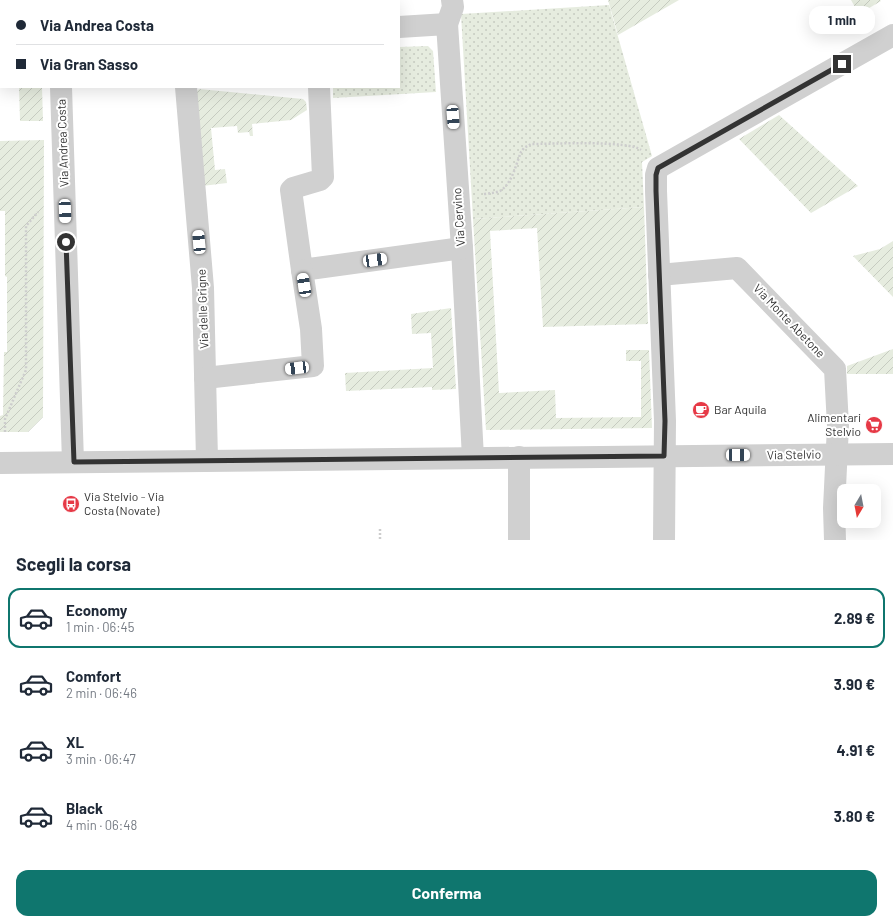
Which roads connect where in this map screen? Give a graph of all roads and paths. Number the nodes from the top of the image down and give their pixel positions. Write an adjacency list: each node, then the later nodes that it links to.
1 (452, 0): 2 (street)
2 (447, 24): 3 (street); 9 (street, Via Cervino)
3 (400, 27)
4 (893, 35): 8 (street)
5 (61, 88): 22 (street, Via Andrea Costa)
6 (186, 88): 14 (street, Via delle Grigne)
7 (319, 88): 12 (street)
8 (657, 170): 9 (path); 13 (street)
9 (458, 195): 11 (street, Via Cervino)
10 (39, 211): 15 (path)
11 (462, 248): 12 (street); 20 (street, Via Cervino)
12 (302, 270): 14 (street)
13 (659, 275): 16 (street, Via Monte Abetone); 18 (street)
14 (205, 378): 21 (street, Via delle Grigne)
15 (5, 432)
16 (836, 454): 17 (street, Via Stelvio); 18 (street, Via Stelvio); 28 (street, Via Monte Abetone)
17 (893, 454)
18 (664, 456): 19 (street, Via Stelvio); 27 (street)
19 (519, 457): 20 (street, Via Stelvio); 26 (street)
20 (473, 458): 21 (street, Via Stelvio)
21 (207, 460): 22 (street, Via Stelvio)
22 (74, 462): 23 (street, Via Stelvio)
23 (0, 463)
24 (380, 529): 25 (path)
25 (380, 540)
26 (519, 540)
27 (664, 540)
28 (835, 540)

